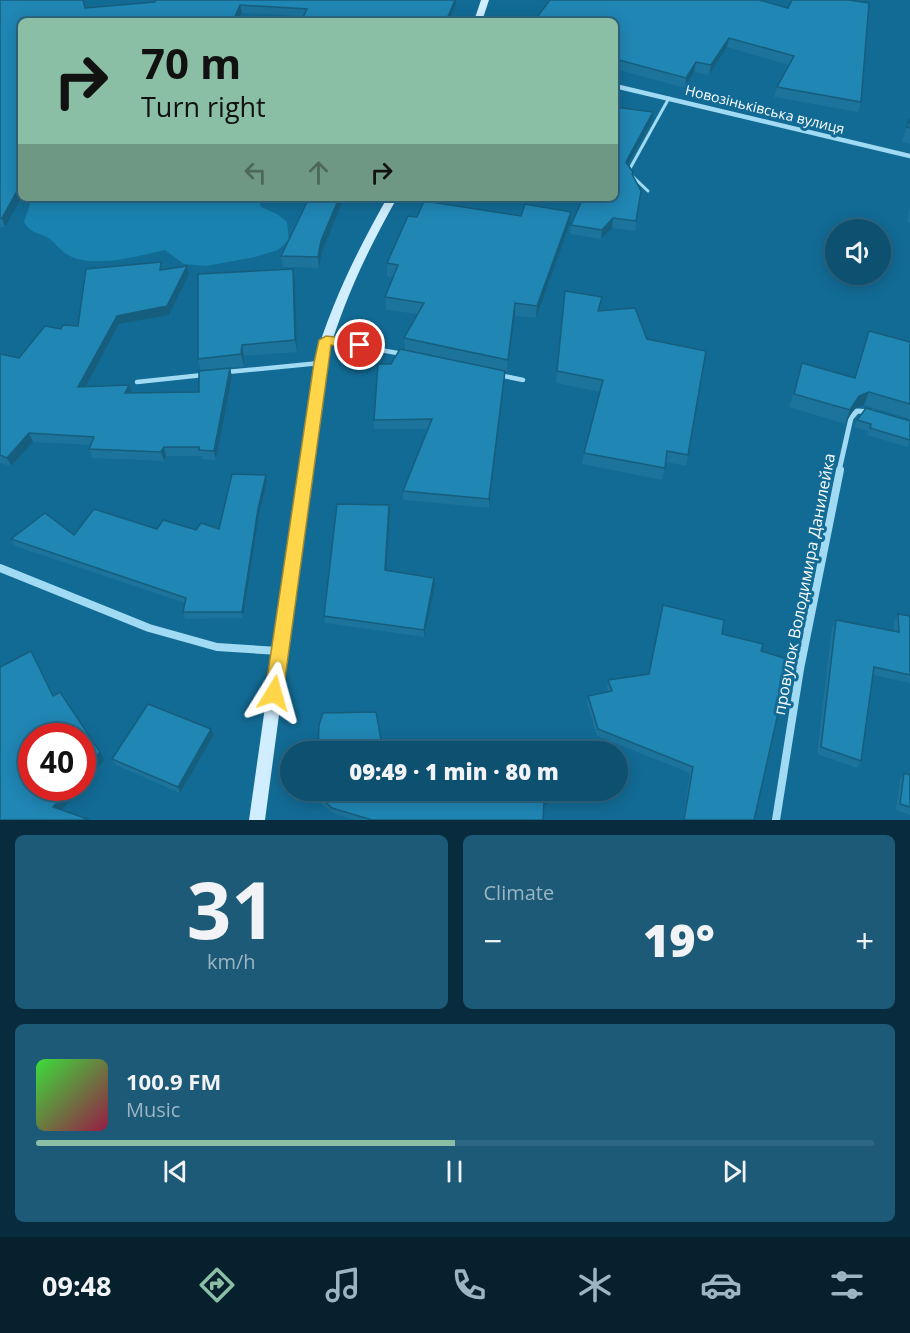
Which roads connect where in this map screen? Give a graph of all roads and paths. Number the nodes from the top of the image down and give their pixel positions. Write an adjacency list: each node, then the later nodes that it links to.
1 (485, 0): 2 (street)
2 (479, 18)
3 (618, 87): 4 (street, Новозіньківська вулиця)
4 (669, 98): 5 (street, Новозіньківська вулиця); 6 (lane)
5 (910, 156)
6 (648, 191)
7 (390, 201): 8 (street)
8 (326, 340): 9 (lane); 10 (street)
9 (406, 355)
10 (320, 363): 12 (lane); 18 (street)
11 (488, 372): 14 (lane)
12 (217, 373)
13 (206, 375): 15 (lane)
14 (523, 380)
15 (137, 382)
16 (880, 414): 20 (street, провулок Володимира Данилейка)
17 (0, 568): 18 (street)
18 (280, 651): 19 (street)
19 (257, 820)
20 (776, 820)

